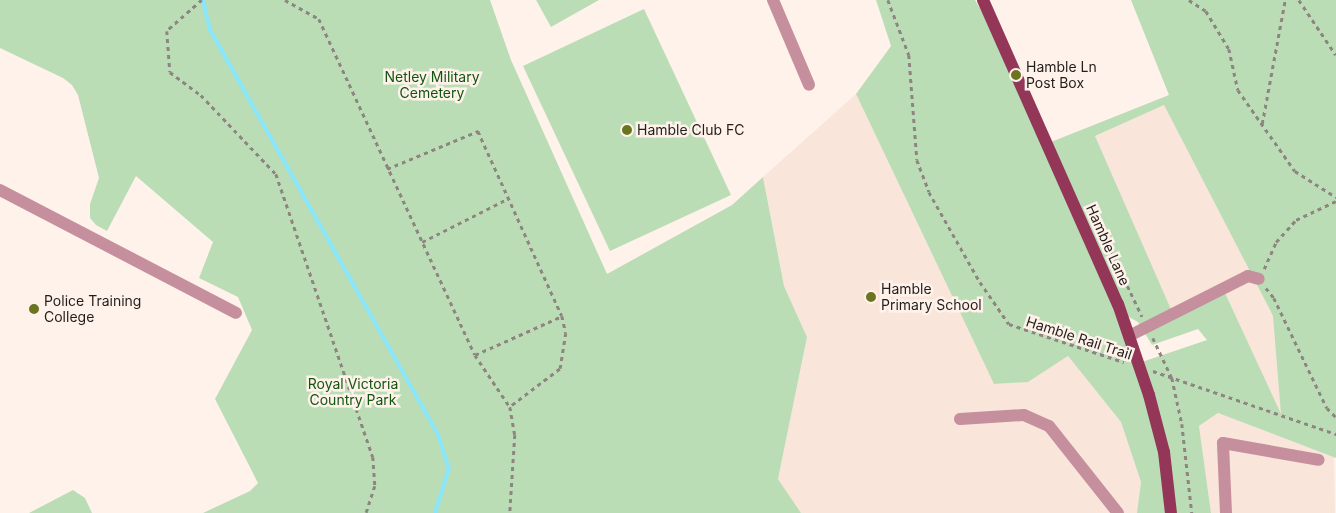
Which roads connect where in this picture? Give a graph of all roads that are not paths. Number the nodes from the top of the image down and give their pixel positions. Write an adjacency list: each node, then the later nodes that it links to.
1 (773, 0): 3 (lane)
2 (983, 0): 7 (main road, Hamble Lane)
3 (809, 85)
4 (0, 190): 6 (lane)
5 (1259, 279): 7 (lane)
6 (236, 314)
7 (1129, 336): 11 (main road, Hamble Lane)
8 (960, 419): 10 (lane)
9 (1320, 460): 12 (lane)
10 (1118, 513)
11 (1171, 513)
12 (1226, 513)

